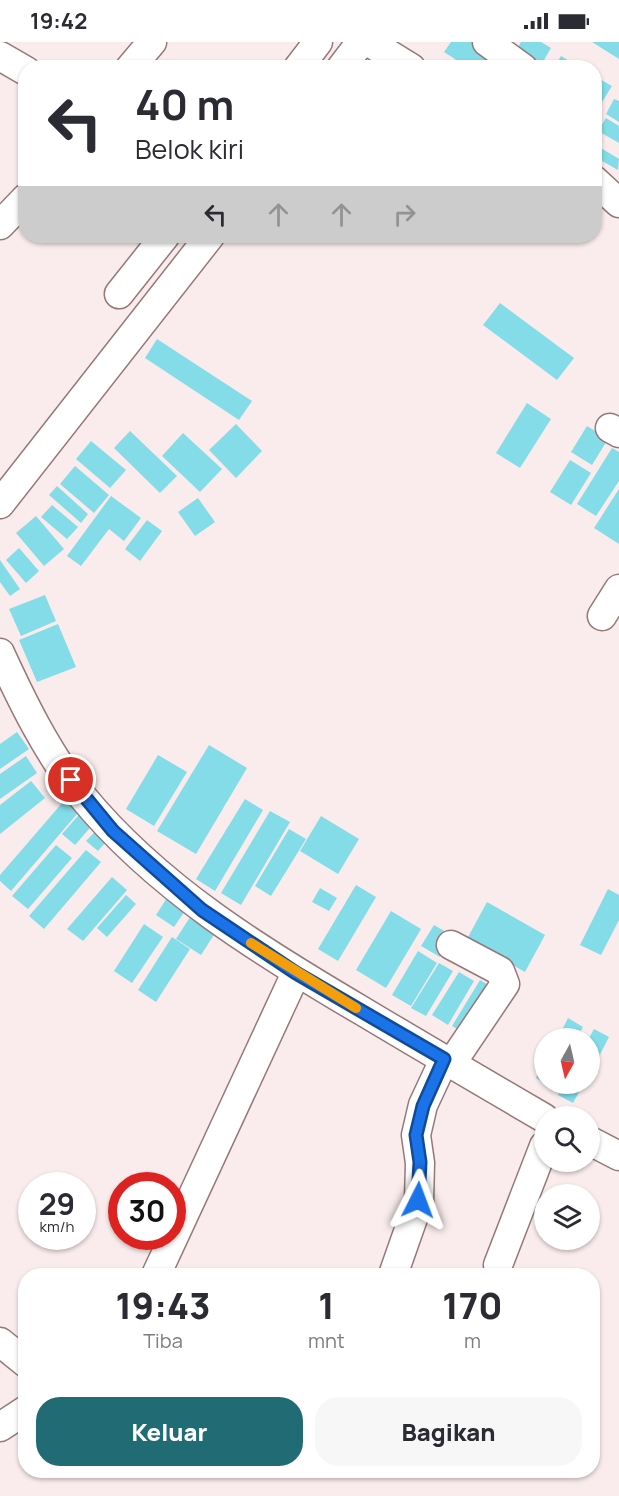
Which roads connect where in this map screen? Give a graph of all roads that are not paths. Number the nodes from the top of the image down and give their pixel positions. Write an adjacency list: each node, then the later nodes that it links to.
1 (152, 42): 7 (street)
2 (318, 42): 8 (street)
3 (360, 42): 9 (street)
4 (369, 42): 10 (street)
5 (487, 42): 11 (street)
6 (0, 56): 12 (street)
7 (137, 60)
8 (304, 60)
9 (347, 60)
10 (398, 60)
11 (512, 60)
12 (18, 66)
13 (602, 187): 15 (street)
14 (16, 197): 16 (street)
15 (619, 203)
16 (0, 225)
17 (159, 243): 19 (street)
18 (205, 243): 20 (street)
19 (119, 294)
20 (0, 504)
21 (619, 589): 22 (street)
22 (602, 616)
23 (0, 653): 25 (street)
24 (451, 945): 26 (street)
25 (296, 973): 26 (street); 32 (street)
26 (448, 1062): 27 (street); 33 (street)
27 (534, 1112)
28 (600, 1146): 29 (street)
29 (619, 1156)
30 (534, 1172): 31 (street)
31 (498, 1265)
32 (159, 1268)
33 (395, 1268)
34 (0, 1342): 35 (street)
35 (18, 1357)
36 (18, 1415): 37 (street)
37 (0, 1427)

